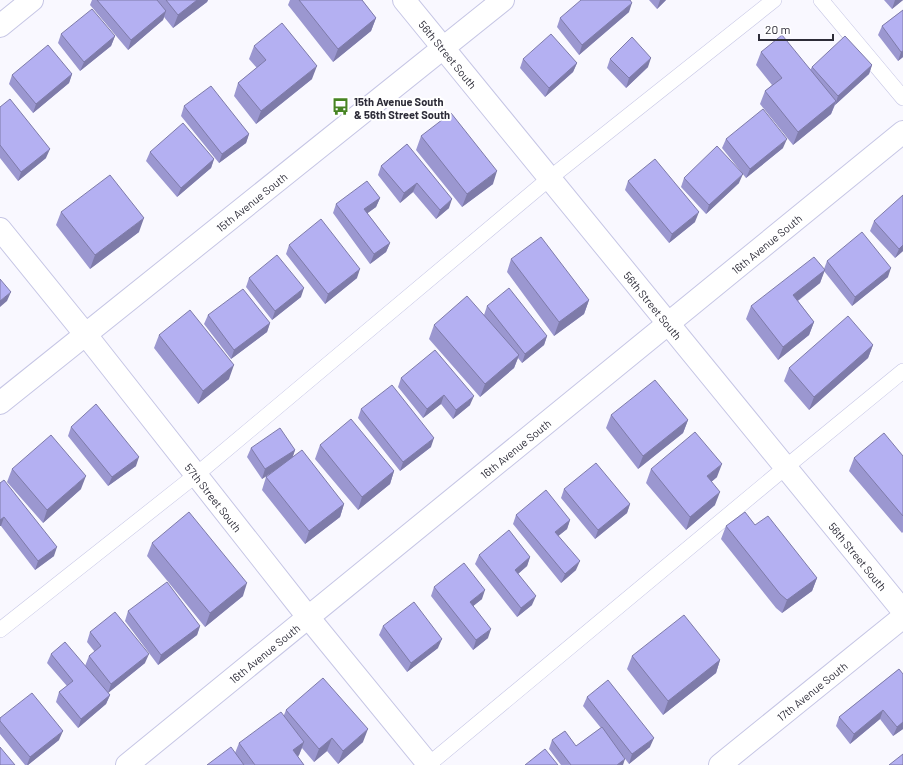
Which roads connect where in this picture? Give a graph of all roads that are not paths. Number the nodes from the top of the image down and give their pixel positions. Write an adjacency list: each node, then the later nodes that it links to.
1 (32, 0): 6 (street)
2 (404, 0): 7 (street, 56th Street South)
3 (503, 0): 7 (street, 15th Avenue South)
4 (774, 0): 10 (lane)
5 (821, 0): 8 (lane)
6 (0, 26)
7 (444, 48): 10 (street, 56th Street South); 13 (street, 15th Avenue South)
8 (903, 98)
9 (903, 132): 12 (street, 16th Avenue South)
10 (550, 178): 12 (street, 56th Street South); 17 (lane)
11 (0, 229): 13 (street, 57th Street South)
12 (668, 323): 16 (street, 56th Street South); 19 (street, 16th Avenue South)
13 (86, 335): 15 (street, 15th Avenue South); 17 (street, 57th Street South)
14 (903, 371): 16 (lane)
15 (0, 403)
16 (786, 467): 18 (street, 56th Street South); 23 (lane)
17 (196, 475): 19 (street, 57th Street South); 21 (lane)
18 (903, 611)
19 (308, 617): 22 (street, 16th Avenue South); 23 (street, 57th Street South)
20 (903, 617): 24 (street, 17th Avenue South)
21 (0, 630)
22 (127, 765)
23 (429, 765)
24 (720, 765)

